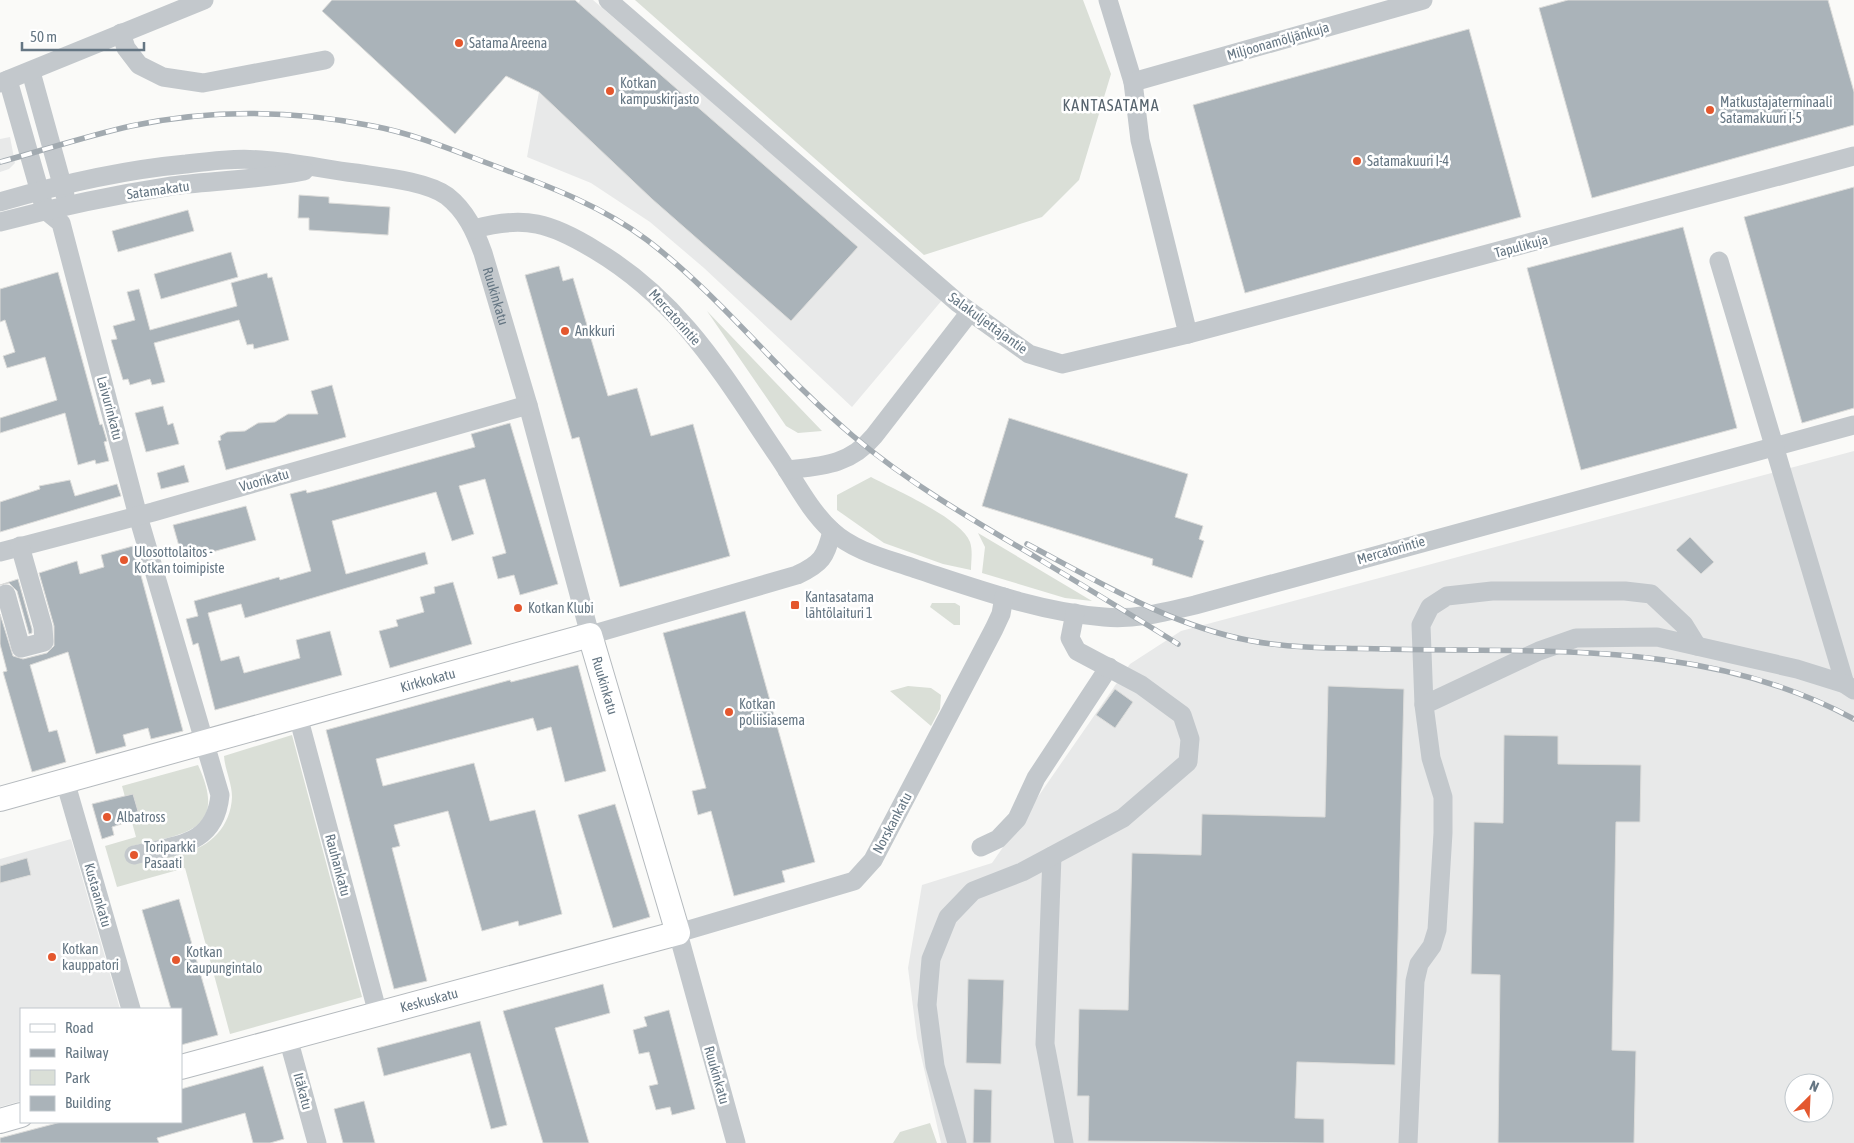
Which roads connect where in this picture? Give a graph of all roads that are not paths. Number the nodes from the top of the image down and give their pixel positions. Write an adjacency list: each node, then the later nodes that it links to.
1 (204, 0): 5 (street)
2 (608, 0): 21 (street, Salakuljettajantie)
3 (1108, 0): 9 (street)
4 (1423, 0): 9 (street, Miljoonamöljänkuja)
5 (121, 33): 6 (street); 7 (street)
6 (325, 60)
7 (31, 72): 8 (street); 12 (street)
8 (4, 82): 13 (street)
9 (1133, 82): 22 (street)
10 (1854, 156): 22 (street, Tapulikuja)
11 (318, 168): 12 (street, Satamakatu); 15 (street, Satamakatu); 19 (street, Satamakatu)
12 (63, 184): 13 (street, Satamakatu); 15 (street)
13 (39, 190): 14 (street, Satamakatu); 16 (street)
14 (0, 202)
15 (67, 205): 16 (street, Satamakatu); 18 (street)
16 (45, 210): 17 (street, Satamakatu); 18 (street)
17 (0, 222)
18 (61, 223): 27 (street, Laivurinkatu)
19 (474, 229): 23 (street, Ruukinkatu); 26 (street, Mercatorintie)
20 (1719, 261): 25 (street)
21 (970, 312): 22 (street, Salakuljettajantie); 26 (street)
22 (1188, 334)
23 (528, 405): 27 (street, Vuorikatu); 34 (street, Ruukinkatu)
24 (1854, 425): 25 (street, Mercatorintie)
25 (1774, 446): 33 (street, Mercatorintie); 37 (street)
26 (787, 470): 28 (street, Mercatorintie)
27 (138, 516): 29 (street, Vuorikatu); 40 (street, Laivurinkatu)
28 (832, 531): 32 (street, Mercatorintie); 34 (street, Kirkkokatu)
29 (20, 546): 30 (street, Vuorikatu); 31 (street)
30 (0, 552)
31 (6, 594)
32 (1004, 597): 33 (street, Mercatorintie); 46 (street, Norskankatu)
33 (1075, 613): 36 (street)
34 (590, 634): 39 (main road, Kirkkokatu); 46 (main road, Ruukinkatu)
35 (1697, 646): 37 (street); 38 (street); 38 (street)
36 (1109, 666): 43 (street); 45 (street)
37 (1850, 687)
38 (1424, 705): 57 (street)
39 (298, 716): 40 (main road, Kirkkokatu); 48 (street, Rauhankatu)
40 (204, 742): 41 (main road, Kirkkokatu); 44 (street, Laivurinkatu)
41 (65, 781): 42 (main road, Kirkkokatu); 47 (street, Kustaankatu)
42 (0, 799)
43 (981, 847)
44 (134, 855)
45 (1052, 856): 55 (street); 56 (street)
46 (678, 933): 48 (main road, Keskuskatu); 54 (street, Ruukinkatu)
47 (131, 1008)
48 (378, 1014): 49 (main road, Keskuskatu)
49 (288, 1038): 50 (main road, Keskuskatu); 53 (street, Itäkatu)
50 (182, 1067)
51 (20, 1115): 52 (main road)
52 (0, 1121)
53 (317, 1143)
54 (736, 1143)
55 (956, 1143)
56 (1064, 1143)
57 (1408, 1143)

